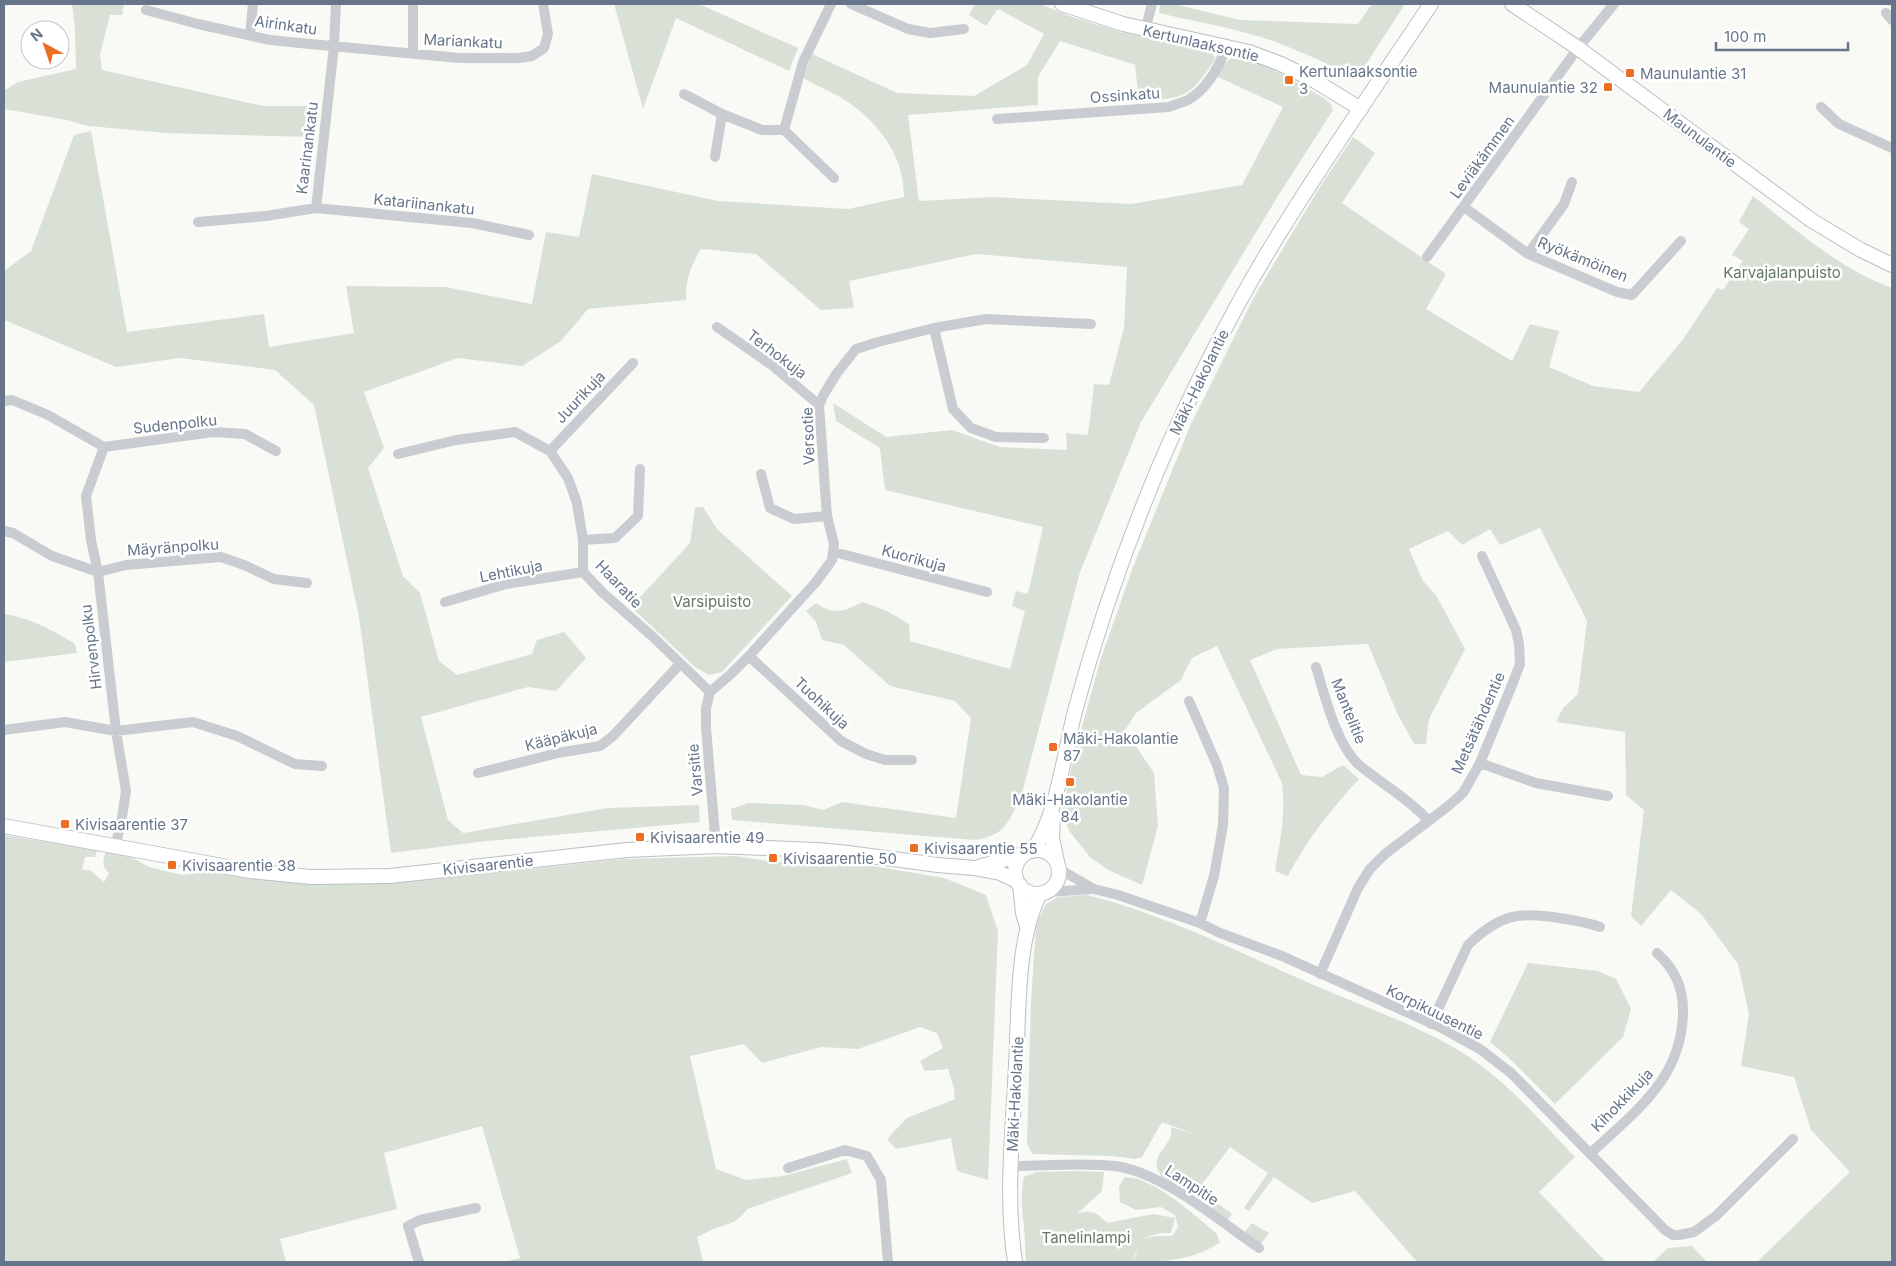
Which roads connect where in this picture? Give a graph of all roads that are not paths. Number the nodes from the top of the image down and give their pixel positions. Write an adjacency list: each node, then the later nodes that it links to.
1 (253, 4): 15 (street)
2 (336, 4): 16 (street, Kaarinankatu)
3 (413, 4): 19 (street)
4 (543, 4): 19 (street, Mariankatu)
5 (831, 4): 25 (street)
6 (851, 4): 13 (street)
7 (1062, 4): 14 (street, Kertunlaaksontie)
8 (1152, 4): 14 (street)
9 (1432, 4): 22 (street, Mäki-Hakolantie)
10 (1512, 4): 18 (street, Maunulantie)
11 (1614, 4): 18 (street, Leviäkämmen)
12 (146, 10): 15 (street, Airinkatu)
13 (964, 29)
14 (1145, 30): 17 (street, Kertunlaaksontie)
15 (250, 35): 16 (street, Airinkatu)
16 (334, 46): 19 (street, Mariankatu); 31 (street, Kaarinankatu)
17 (1226, 47): 22 (street, Kertunlaaksontie); 24 (street, Ossinkatu)
18 (1578, 48): 30 (street, Leviäkämmen); 37 (street, Maunulantie)
19 (413, 53)
20 (684, 94): 23 (street)
21 (1821, 107): 26 (street)
22 (1361, 110): 73 (street, Mäki-Hakolantie)
23 (722, 114): 25 (street); 27 (street)
24 (997, 120)
25 (784, 130): 28 (street)
26 (1892, 148)
27 (715, 156)
28 (834, 178)
29 (1572, 182): 35 (street)
30 (1464, 207): 35 (street, Ryökämöinen); 36 (street, Leviäkämmen)
31 (316, 208): 32 (street, Kaarinankatu); 33 (street, Katariinankatu)
32 (198, 222)
33 (529, 235)
34 (1681, 241): 35 (street, Ryökämöinen)
35 (1528, 254)
36 (1426, 257)
37 (1892, 265)
38 (1091, 324): 40 (street, Versotie)
39 (716, 328): 43 (street, Terhokuja)
40 (934, 328): 43 (street, Versotie); 44 (street)
41 (633, 363): 47 (street, Juurikuja)
42 (4, 401): 45 (street)
43 (819, 406): 51 (street, Versotie)
44 (1044, 438)
45 (104, 447): 46 (street, Sudenpolku); 56 (street, Hirvenpolku)
46 (276, 451)
47 (550, 451): 48 (street, Haaratie); 53 (street, Haaratie)
48 (398, 454)
49 (640, 469): 53 (street)
50 (761, 474): 51 (street)
51 (827, 516): 54 (street, Versotie)
52 (4, 531): 56 (street)
53 (583, 540): 57 (street, Haaratie)
54 (834, 552): 59 (street, Kuorikuja); 61 (street)
55 (1482, 556): 69 (street, Metsätähdentie)
56 (98, 572): 58 (street, Mäyränpolku); 67 (street, Hirvenpolku)
57 (583, 572): 60 (street, Lehtikuja); 62 (street, Haaratie)
58 (307, 583)
59 (987, 592)
60 (445, 602)
61 (749, 656): 64 (street); 68 (street, Tuohikuja)
62 (680, 664): 64 (street, Haaratie); 71 (street, Kääpäkuja)
63 (1316, 667): 74 (street, Mantelitie)
64 (710, 692): 77 (street, Varsitie)
65 (1189, 701): 84 (street)
66 (4, 730): 67 (street)
67 (116, 732): 70 (street); 76 (street, Hirvenpolku)
68 (912, 760)
69 (1480, 763): 72 (street); 74 (street, Metsätähdentie)
70 (322, 766)
71 (478, 773)
72 (1608, 796)
73 (1054, 800): 78 (street, Mäki-Hakolantie); 79 (street, Mäki-Hakolantie)
74 (1428, 820): 88 (street, Metsätähdentie)
75 (4, 826): 76 (street, Kivisaarentie)
76 (115, 846): 77 (street, Kivisaarentie)
77 (716, 846): 80 (street, Kivisaarentie)
78 (1030, 852): 79 (street); 80 (street, Kivisaarentie); 81 (street)
79 (1058, 866): 82 (street, Korpikuusentie); 83 (street)
80 (974, 868): 81 (street, Kivisaarentie)
81 (1018, 883): 83 (street); 85 (street, Mäki-Hakolantie)
82 (1094, 889): 83 (street, Korpikuusentie); 84 (street, Korpikuusentie)
83 (1044, 893): 85 (street, Mäki-Hakolantie)
84 (1200, 923): 88 (street, Korpikuusentie)
85 (1027, 926): 92 (street, Mäki-Hakolantie)
86 (1600, 927): 89 (street)
87 (1657, 953): 91 (street, Kihokkikuja)
88 (1320, 974): 89 (street, Korpikuusentie)
89 (1430, 1024): 91 (street, Korpikuusentie)
90 (1793, 1139): 91 (street, Korpikuusentie)
91 (1590, 1154)
92 (1012, 1166): 95 (street, Lampitie); 98 (street, Mäki-Hakolantie)
93 (788, 1168): 97 (street)
94 (476, 1208): 96 (street)
95 (1259, 1248)
96 (419, 1262)
97 (888, 1262)
98 (1015, 1262)

